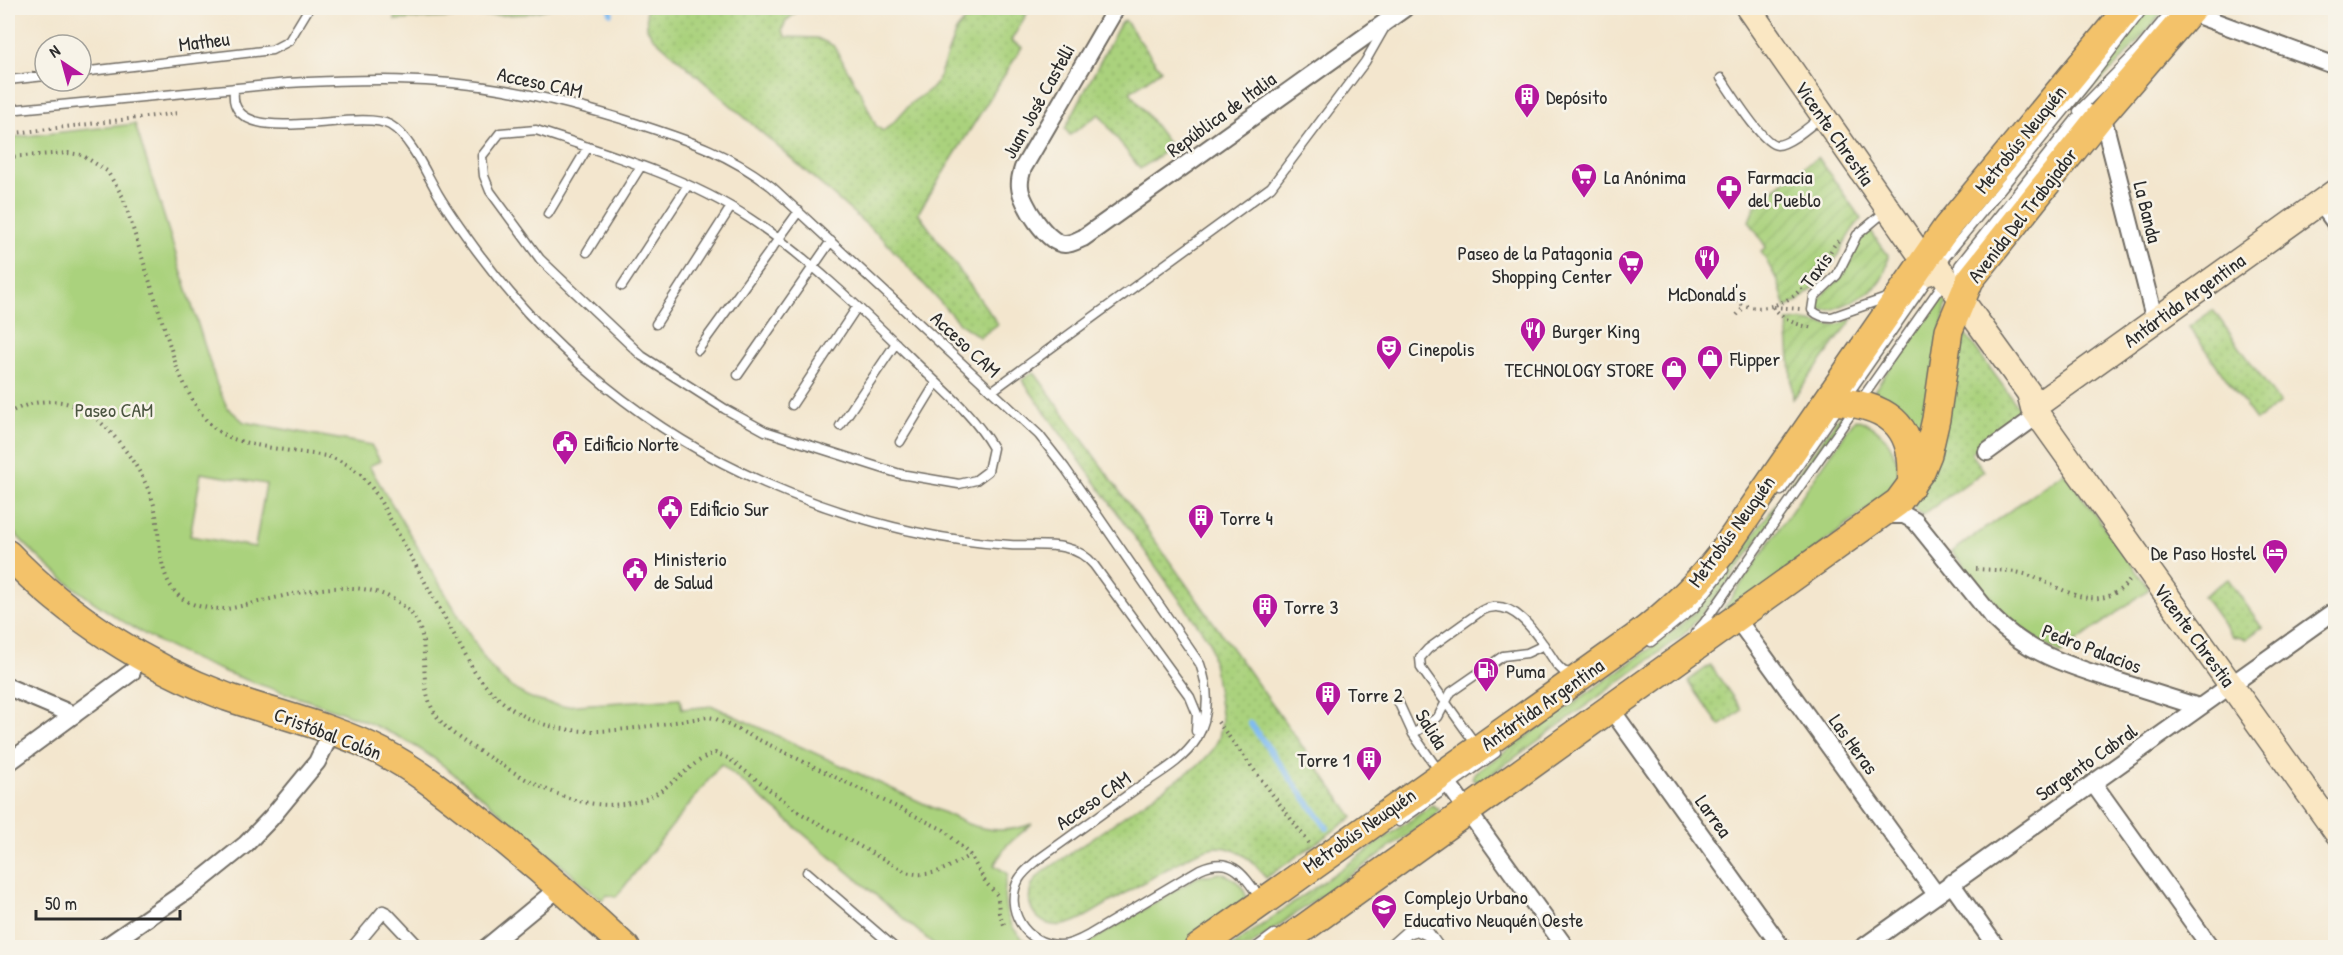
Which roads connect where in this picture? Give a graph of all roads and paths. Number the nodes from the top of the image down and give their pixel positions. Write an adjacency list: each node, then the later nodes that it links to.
1 (309, 8): 10 (lane, Matheu)
2 (1116, 8): 34 (street, Juan José Castelli)
3 (1405, 8): 8 (street, República de Italia)
4 (1748, 8): 19 (main road, Vicente Chrestia)
5 (2128, 8): 38 (main road, Avenida Del Trabajador)
6 (2144, 8): 38 (lane, Metrobús Neuquén)
7 (2185, 9): 9 (street); 17 (main road, Avenida Del Trabajador); 38 (lane, Metrobús Neuquén)
8 (1390, 18): 34 (street, República de Italia); 54 (lane)
9 (2336, 66)
10 (93, 71)
11 (33, 77): 13 (lane)
12 (1721, 78): 19 (lane)
13 (8, 80)
14 (234, 88): 16 (lane, Acceso CAM); 28 (lane, Acceso CAM); 91 (lane)
15 (2063, 92): 15 (street)
16 (8, 110)
17 (2094, 111): 17 (street); 38 (main road, Avenida Del Trabajador); 48 (street, La Banda)
18 (178, 113): 20 (path)
19 (1823, 116): 27 (main road, Vicente Chrestia)
20 (8, 134)
21 (588, 147): 23 (lane); 29 (lane); 53 (lane)
22 (8, 157): 101 (path)
23 (640, 166): 24 (lane); 35 (lane)
24 (688, 185): 26 (lane); 40 (lane)
25 (2328, 197): 30 (street); 48 (main road, Antártida Argentina)
26 (731, 207): 32 (lane); 49 (lane)
27 (1888, 209): 38 (main road, Vicente Chrestia); 46 (lane, Taxis)
28 (799, 211): 32 (lane); 33 (lane, Acceso CAM)
29 (548, 214)
30 (2336, 224)
31 (1844, 234): 37 (path)
32 (778, 240): 36 (lane); 51 (lane)
33 (831, 241): 36 (lane); 54 (lane, Acceso CAM)
34 (1057, 243)
35 (587, 252)
36 (813, 268): 43 (lane); 52 (lane)
37 (1812, 278)
38 (1941, 283): 41 (main road, Avenida Del Trabajador); 55 (lane, Metrobús Neuquén); 55 (lane, Metrobús Neuquén); 57 (main road, Vicente Chrestia); 62 (main road, Avenida Del Trabajador)
39 (1805, 285): 45 (path)
40 (622, 286)
41 (1901, 293): 46 (lane, Taxis); 55 (main road, Avenida Del Trabajador)
42 (1736, 300): 44 (path)
43 (856, 307): 50 (lane); 56 (lane)
44 (1744, 307): 45 (path); 47 (path)
45 (1773, 307): 46 (path)
46 (1812, 310)
47 (1737, 315)
48 (2155, 321): 57 (main road, Antártida Argentina)
49 (656, 324)
50 (896, 343): 53 (lane); 59 (lane)
51 (698, 350)
52 (738, 375)
53 (936, 384): 60 (lane)
54 (992, 391): 91 (lane, Acceso CAM)
55 (1844, 402): 62 (main road); 63 (lane, Metrobús Neuquén); 74 (lane, Metrobús Neuquén); 78 (main road, Antártida Argentina)
56 (792, 405)
57 (2035, 412): 61 (street, Antártida Argentina); 79 (main road, Vicente Chrestia)
58 (8, 413): 101 (path)
59 (840, 426)
60 (900, 442)
61 (1987, 452)
62 (1911, 487): 64 (main road, Avenida Del Trabajador)
63 (1777, 496)
64 (1882, 515): 73 (main road); 83 (street, Pedro Palacios)
65 (8, 554): 90 (main road, Cristóbal Colón)
66 (1970, 562): 68 (path)
67 (1730, 563): 76 (lane, Metrobús Neuquén)
68 (1976, 569): 69 (path); 70 (path)
69 (1981, 576)
70 (2132, 578)
71 (8, 580): 77 (main road, Cristóbal Colón)
72 (2336, 610): 79 (street, Sargento Cabral)
73 (1737, 619): 84 (main road); 105 (street, Las Heras)
74 (1688, 639)
75 (1544, 645): 78 (lane); 82 (lane); 82 (lane)
76 (1641, 649)
77 (132, 672): 86 (street); 90 (main road, Cristóbal Colón)
78 (1582, 675): 93 (main road, Antártida Argentina)
79 (2230, 685): 83 (street, Sargento Cabral); 99 (main road, Vicente Chrestia)
80 (8, 687): 86 (street)
81 (1397, 699): 89 (lane, Salida)
82 (1445, 702): 89 (lane); 93 (lane)
83 (2199, 707): 96 (street, Sargento Cabral)
84 (1611, 710): 97 (main road); 121 (street, Larrea)
85 (1217, 714): 87 (path)
86 (74, 715): 94 (street)
87 (1217, 721): 88 (path); 100 (path)
88 (1216, 731)
89 (1413, 734): 95 (lane, Salida)
90 (329, 739): 104 (main road, Cristóbal Colón); 109 (street)
91 (1196, 741): 107 (lane, Acceso CAM)
92 (1507, 745): 95 (lane, Metrobús Neuquén)
93 (1479, 749): 95 (main road, Antártida Argentina)
94 (8, 763)
95 (1446, 781): 97 (street); 98 (lane, Metrobús Neuquén); 107 (main road, Antártida Argentina)
96 (2093, 783): 103 (street, Sargento Cabral); 124 (street)
97 (1463, 804): 108 (main road); 120 (street)
98 (1392, 826)
99 (2336, 832)
100 (1315, 851)
101 (970, 855): 106 (path)
102 (807, 872): 115 (lane)
103 (1951, 883): 105 (street, Sargento Cabral); 123 (street)
104 (554, 892): 112 (street); 113 (main road, Cristóbal Colón); 114 (main road, Cristóbal Colón)
105 (1936, 894): 122 (street, Sargento Cabral)
106 (999, 897)
107 (1263, 902): 116 (main road, Antártida Argentina)
108 (1280, 938): 117 (lane)
109 (109, 946)
110 (353, 948): 111 (street)
111 (418, 948)
112 (486, 948)
113 (601, 948)
114 (626, 948)
115 (896, 948)
116 (1198, 948)
117 (1255, 948)
118 (1390, 948): 119 (street)
119 (1438, 948)
120 (1566, 948)
121 (1782, 948)
122 (1862, 948)
123 (1997, 948)
124 (2211, 948)

